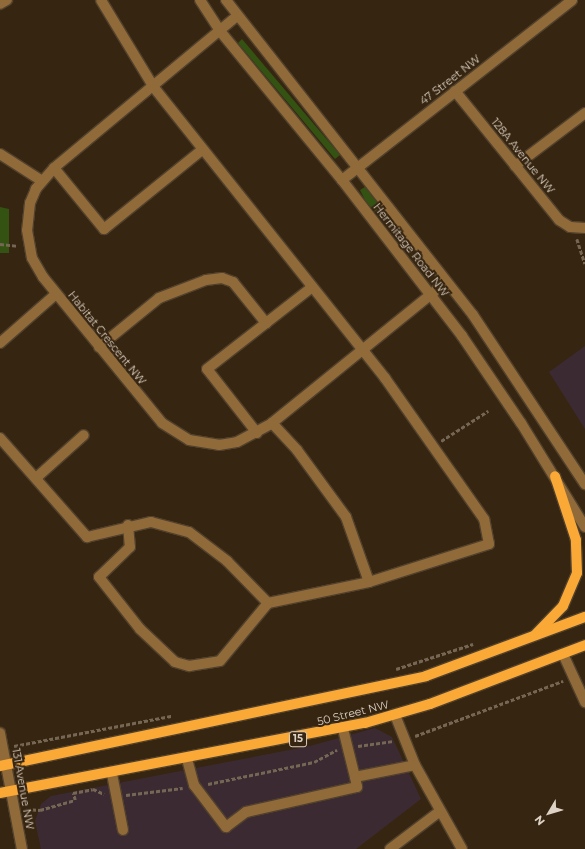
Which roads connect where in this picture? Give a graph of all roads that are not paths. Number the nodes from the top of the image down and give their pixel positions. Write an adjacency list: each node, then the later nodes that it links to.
1 (7, 0): 6 (street)
2 (101, 0): 9 (street)
3 (200, 0): 8 (street, Hermitage Road NW)
4 (226, 0): 7 (street, Hermitage Road NW)
5 (572, 0): 10 (street, 47 Street NW)
6 (0, 4)
7 (237, 16): 8 (street, Habitat Crescent NW); 16 (street, Hermitage Road NW)
8 (220, 31): 9 (street, Habitat Crescent NW); 17 (street, Hermitage Road NW)
9 (153, 86): 12 (street); 15 (street, Habitat Crescent NW)
10 (455, 91): 14 (street, 128A Avenue NW); 16 (street, 47 Street NW)
11 (585, 113): 14 (street)
12 (202, 150): 15 (street); 21 (street)
13 (0, 154): 18 (street)
14 (516, 166): 19 (street, 128A Avenue NW)
15 (54, 168): 18 (street, Habitat Crescent NW)
16 (357, 168): 17 (street, 47 Street NW); 20 (street, Hermitage Road NW)
17 (342, 180): 23 (street, Hermitage Road NW)
18 (42, 181): 22 (street, Habitat Crescent NW)
19 (580, 228)
20 (446, 282): 23 (street, Habitat Crescent NW); 34 (street, Hermitage Road NW)
21 (311, 288): 24 (street); 27 (street)
22 (56, 294): 25 (street); 26 (street, Habitat Crescent NW)
23 (431, 294): 27 (street, Habitat Crescent NW); 32 (street, Hermitage Road NW)
24 (266, 323): 26 (street); 29 (street)
25 (0, 343)
26 (99, 347): 29 (street, Habitat Crescent NW)
27 (360, 352): 28 (street, Habitat Crescent NW); 37 (street)
28 (272, 423): 29 (street, Habitat Crescent NW); 37 (street)
29 (257, 433)
30 (84, 435): 33 (street)
31 (0, 438): 33 (street)
32 (555, 476): 36 (street, Hermitage Road NW); 40 (main road)
33 (36, 478): 35 (street)
34 (585, 484)
35 (128, 525): 38 (street); 38 (street)
36 (585, 528)
37 (368, 582): 38 (street)
38 (268, 603)
39 (585, 617): 40 (main road, 50 Street NW)
40 (528, 640): 48 (main road, 50 Street NW)
41 (585, 645): 42 (main road, 50 Street NW / 15)
42 (563, 654): 43 (street); 44 (main road, 50 Street NW / 15)
43 (585, 702)
44 (395, 715): 45 (main road, 50 Street NW / 15); 49 (street)
45 (343, 729): 47 (main road, 50 Street NW / 15); 51 (street)
46 (0, 733): 48 (street, 131 Avenue NW)
47 (187, 759): 50 (main road, 50 Street NW / 15); 51 (street)
48 (3, 765): 52 (street, 131 Avenue NW)
49 (415, 765): 51 (street); 54 (street)
50 (112, 774): 52 (main road, 50 Street NW / 15); 55 (street)
51 (355, 777)
52 (11, 791): 53 (main road, 50 Street NW / 15); 56 (street, 131 Avenue NW)
53 (0, 793)
54 (440, 811): 57 (street); 58 (street)
55 (123, 830)
56 (22, 849)
57 (390, 849)
58 (462, 849)

